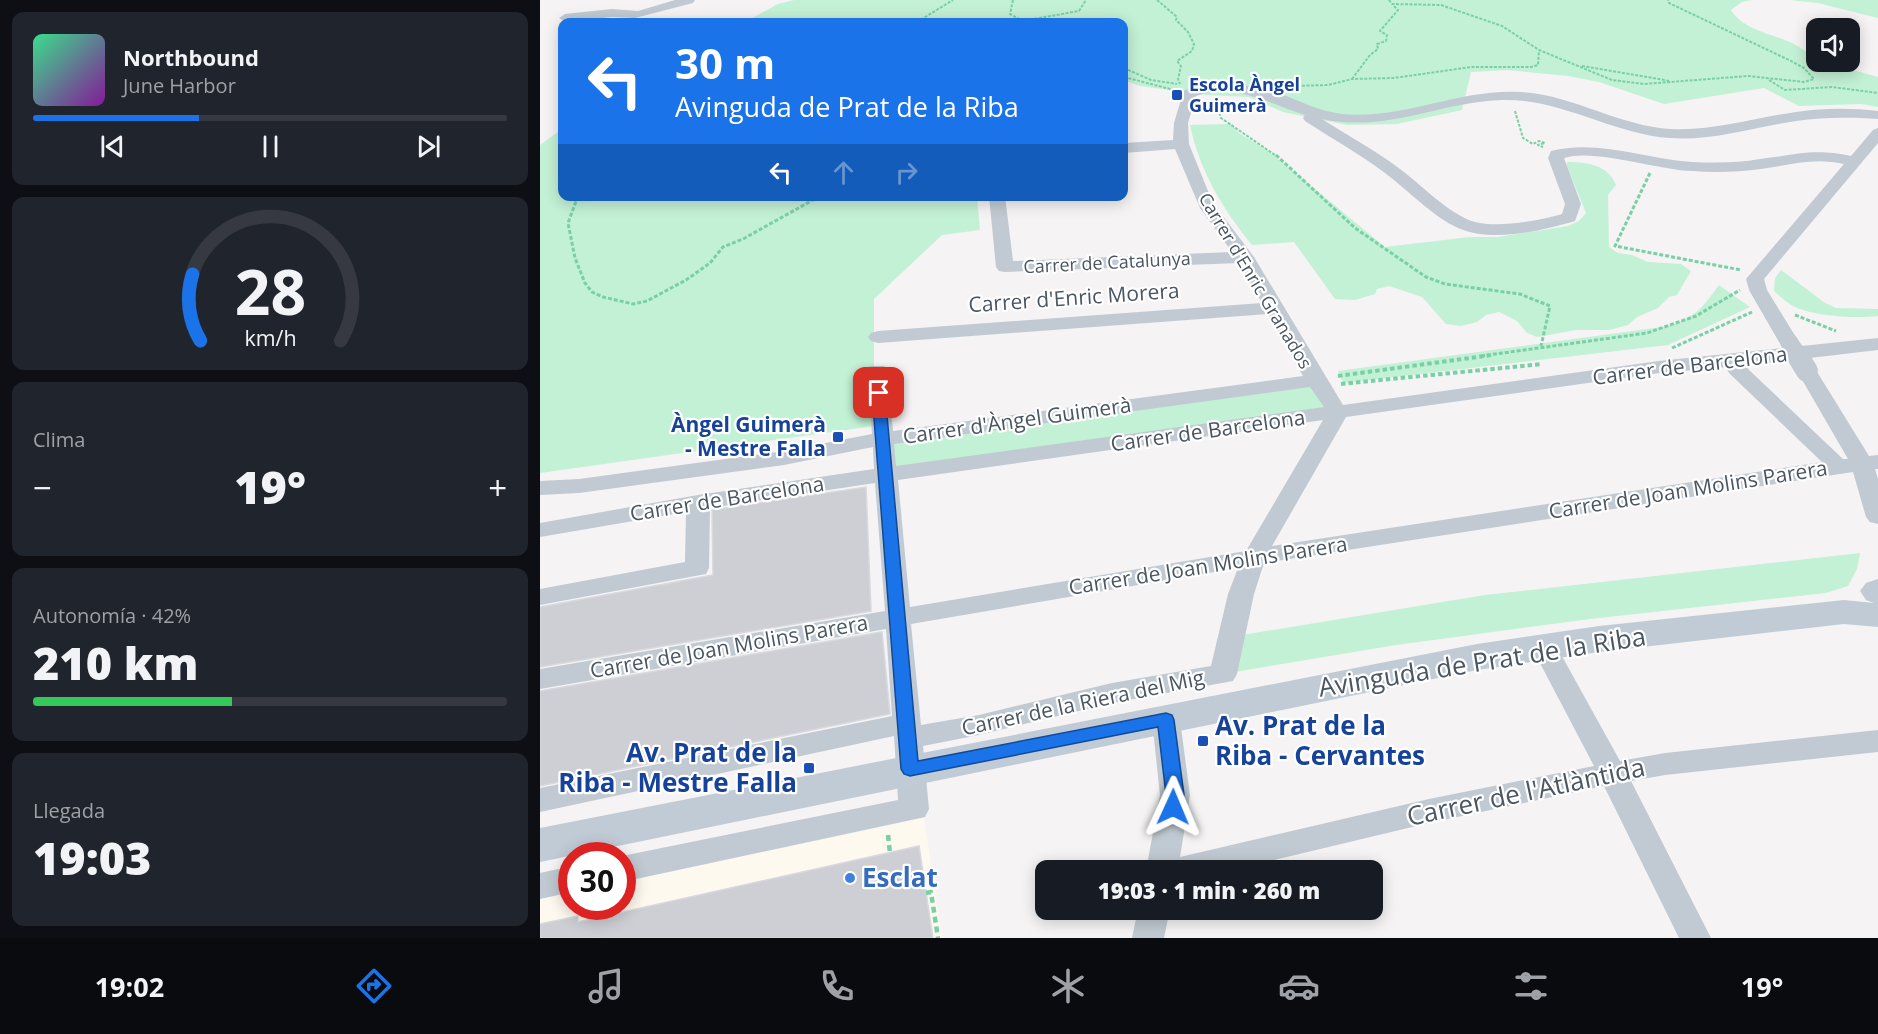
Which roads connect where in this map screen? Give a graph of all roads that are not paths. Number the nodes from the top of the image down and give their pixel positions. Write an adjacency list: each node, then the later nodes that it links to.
1 (689, 0): 2 (street)
2 (565, 18)
3 (1292, 105): 5 (street); 7 (street); 8 (street, Carrer d'Enric Granados)
4 (1878, 115): 5 (street)
5 (1347, 119): 7 (street)
6 (1878, 133): 10 (street)
7 (1337, 134): 10 (street)
8 (1180, 144): 9 (street); 12 (street, Carrer d'Enric Granados)
9 (1128, 148)
10 (1854, 161): 21 (street, bridge)
11 (998, 201): 12 (street, Carrer de Catalunya)
12 (1245, 256): 13 (street, Carrer d'Enric Granados)
13 (1273, 308): 14 (street, Carrer d'Enric Morera); 18 (street, Carrer d'Enric Granados)
14 (878, 337)
15 (1878, 344): 16 (street, Carrer de Barcelona)
16 (1742, 360): 19 (street, Carrer de Barcelona); 22 (street)
17 (877, 370): 20 (street)
18 (1318, 383): 19 (street, Carrer d'Enric Granados); 20 (street, Carrer d'Àngel Guimerà)
19 (1338, 413): 23 (street, Carrer de Barcelona); 28 (street, Carrer de la Riera del Mig)
20 (882, 439): 23 (street); 24 (street, Carrer d'Àngel Guimerà)
21 (1870, 463): 22 (street, Carrer de Joan Molins Parera); 26 (street)
22 (1836, 466): 28 (street, Carrer de Joan Molins Parera)
23 (886, 476): 25 (street, Carrer de Barcelona); 32 (street)
24 (540, 488)
25 (698, 502): 27 (street, Carrer de Barcelona); 30 (street)
26 (1878, 517)
27 (540, 530)
28 (1254, 557): 32 (street, Carrer de Joan Molins Parera); 37 (street, Carrer de la Riera del Mig)
29 (1878, 591): 31 (main road)
30 (540, 597)
31 (1861, 613): 33 (main road, Avinguda de Prat de la Riba)
32 (897, 618): 34 (street, Carrer de Joan Molins Parera); 37 (street)
33 (1544, 646): 35 (main road, Avinguda de Prat de la Riba); 38 (street)
34 (540, 680)
35 (1166, 720): 37 (main road, Avinguda de Prat de la Riba); 41 (street)
36 (1878, 741): 38 (street, Carrer de l'Atlàntida)
37 (907, 743): 39 (street, Avinguda de Prat de la Riba); 40 (main road, Avinguda de Prat de la Riba); 43 (street)
38 (1612, 773): 42 (street, Carrer de l'Atlàntida); 48 (street)
39 (540, 800)
40 (540, 845)
41 (1164, 860)
42 (1221, 860)
43 (636, 865)
44 (558, 882): 45 (street)
45 (540, 886)
46 (1152, 920): 47 (street)
47 (1148, 938)
48 (1695, 938)

